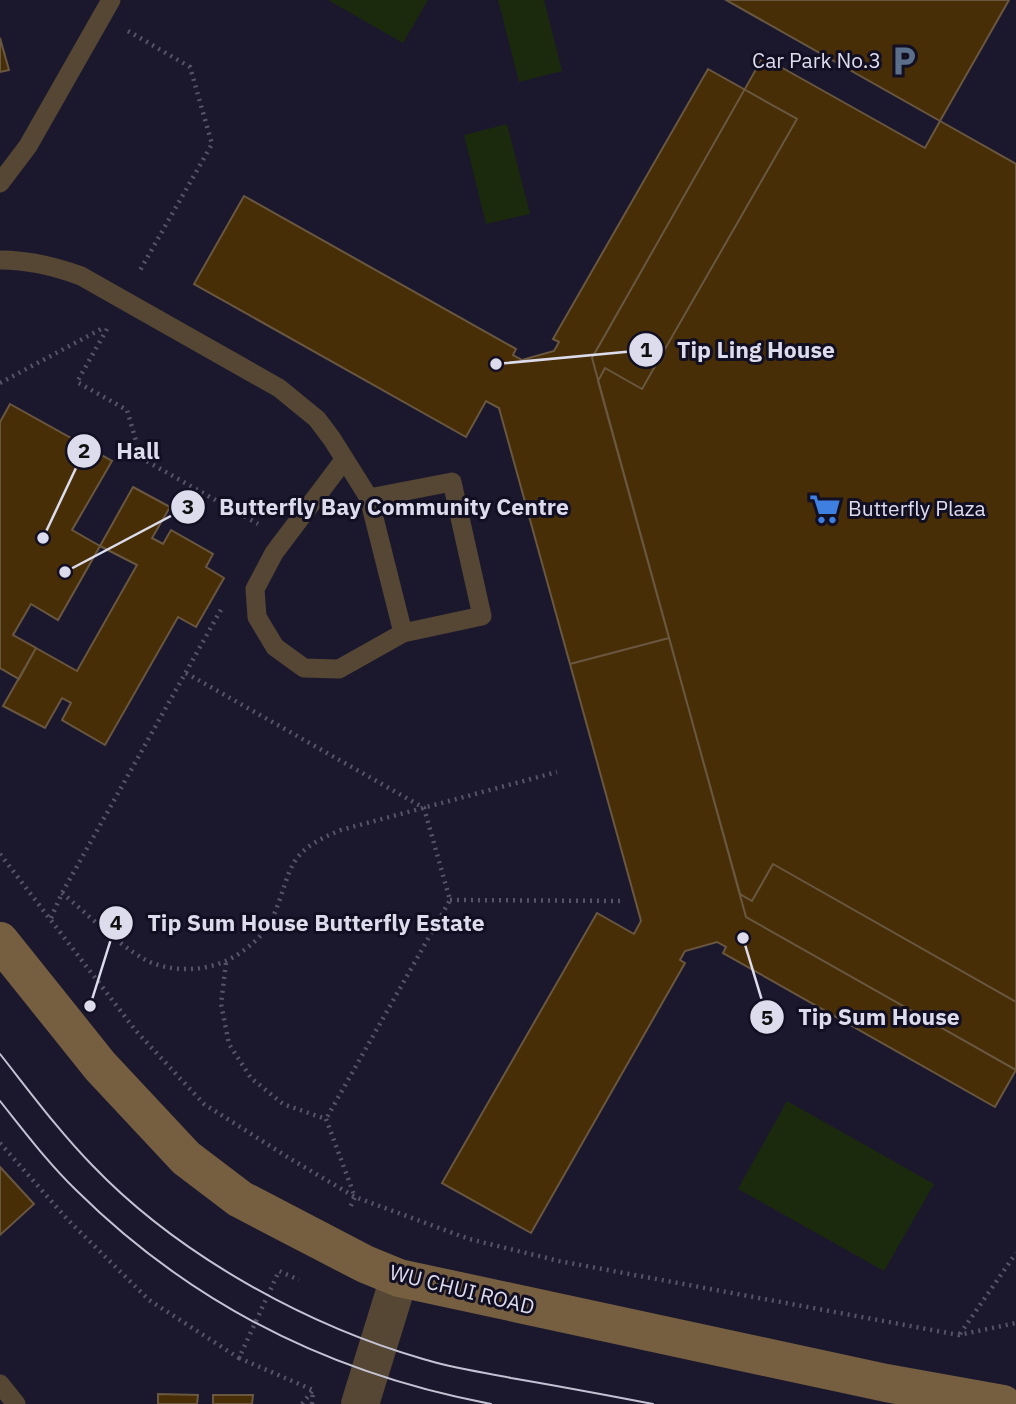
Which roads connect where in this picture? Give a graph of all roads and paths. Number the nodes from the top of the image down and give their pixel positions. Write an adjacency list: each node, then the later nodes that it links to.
1 (107, 8): 2 (lane); 4 (path)
2 (0, 183)
3 (0, 260): 4 (lane)
4 (123, 300): 7 (lane); 9 (path)
5 (115, 321): 6 (path)
6 (0, 383)
7 (344, 460): 8 (lane); 11 (lane)
8 (369, 498): 11 (lane); 11 (lane)
9 (267, 529)
10 (226, 601): 12 (path)
11 (403, 633)
12 (186, 673): 14 (path); 16 (path)
13 (557, 772): 14 (path)
14 (424, 808): 17 (path); 21 (path)
15 (0, 854): 19 (path)
16 (62, 892): 19 (path); 21 (path)
17 (450, 901): 18 (path); 21 (path)
18 (624, 901)
19 (51, 918): 27 (path)
20 (0, 941): 24 (street, WU CHUI ROAD)
21 (226, 962)
22 (0, 1143): 28 (path)
23 (1016, 1253): 27 (path)
24 (399, 1278): 32 (street, WU CHUI ROAD); 36 (street)
25 (255, 1322): 28 (path)
26 (1016, 1323): 27 (path)
27 (960, 1335)
28 (239, 1358): 30 (path)
29 (0, 1384): 33 (lane)
30 (313, 1390): 34 (path); 35 (path)
31 (1016, 1390): 32 (lane)
32 (990, 1401)
33 (16, 1404)
34 (302, 1404)
35 (313, 1404)
36 (360, 1404)

